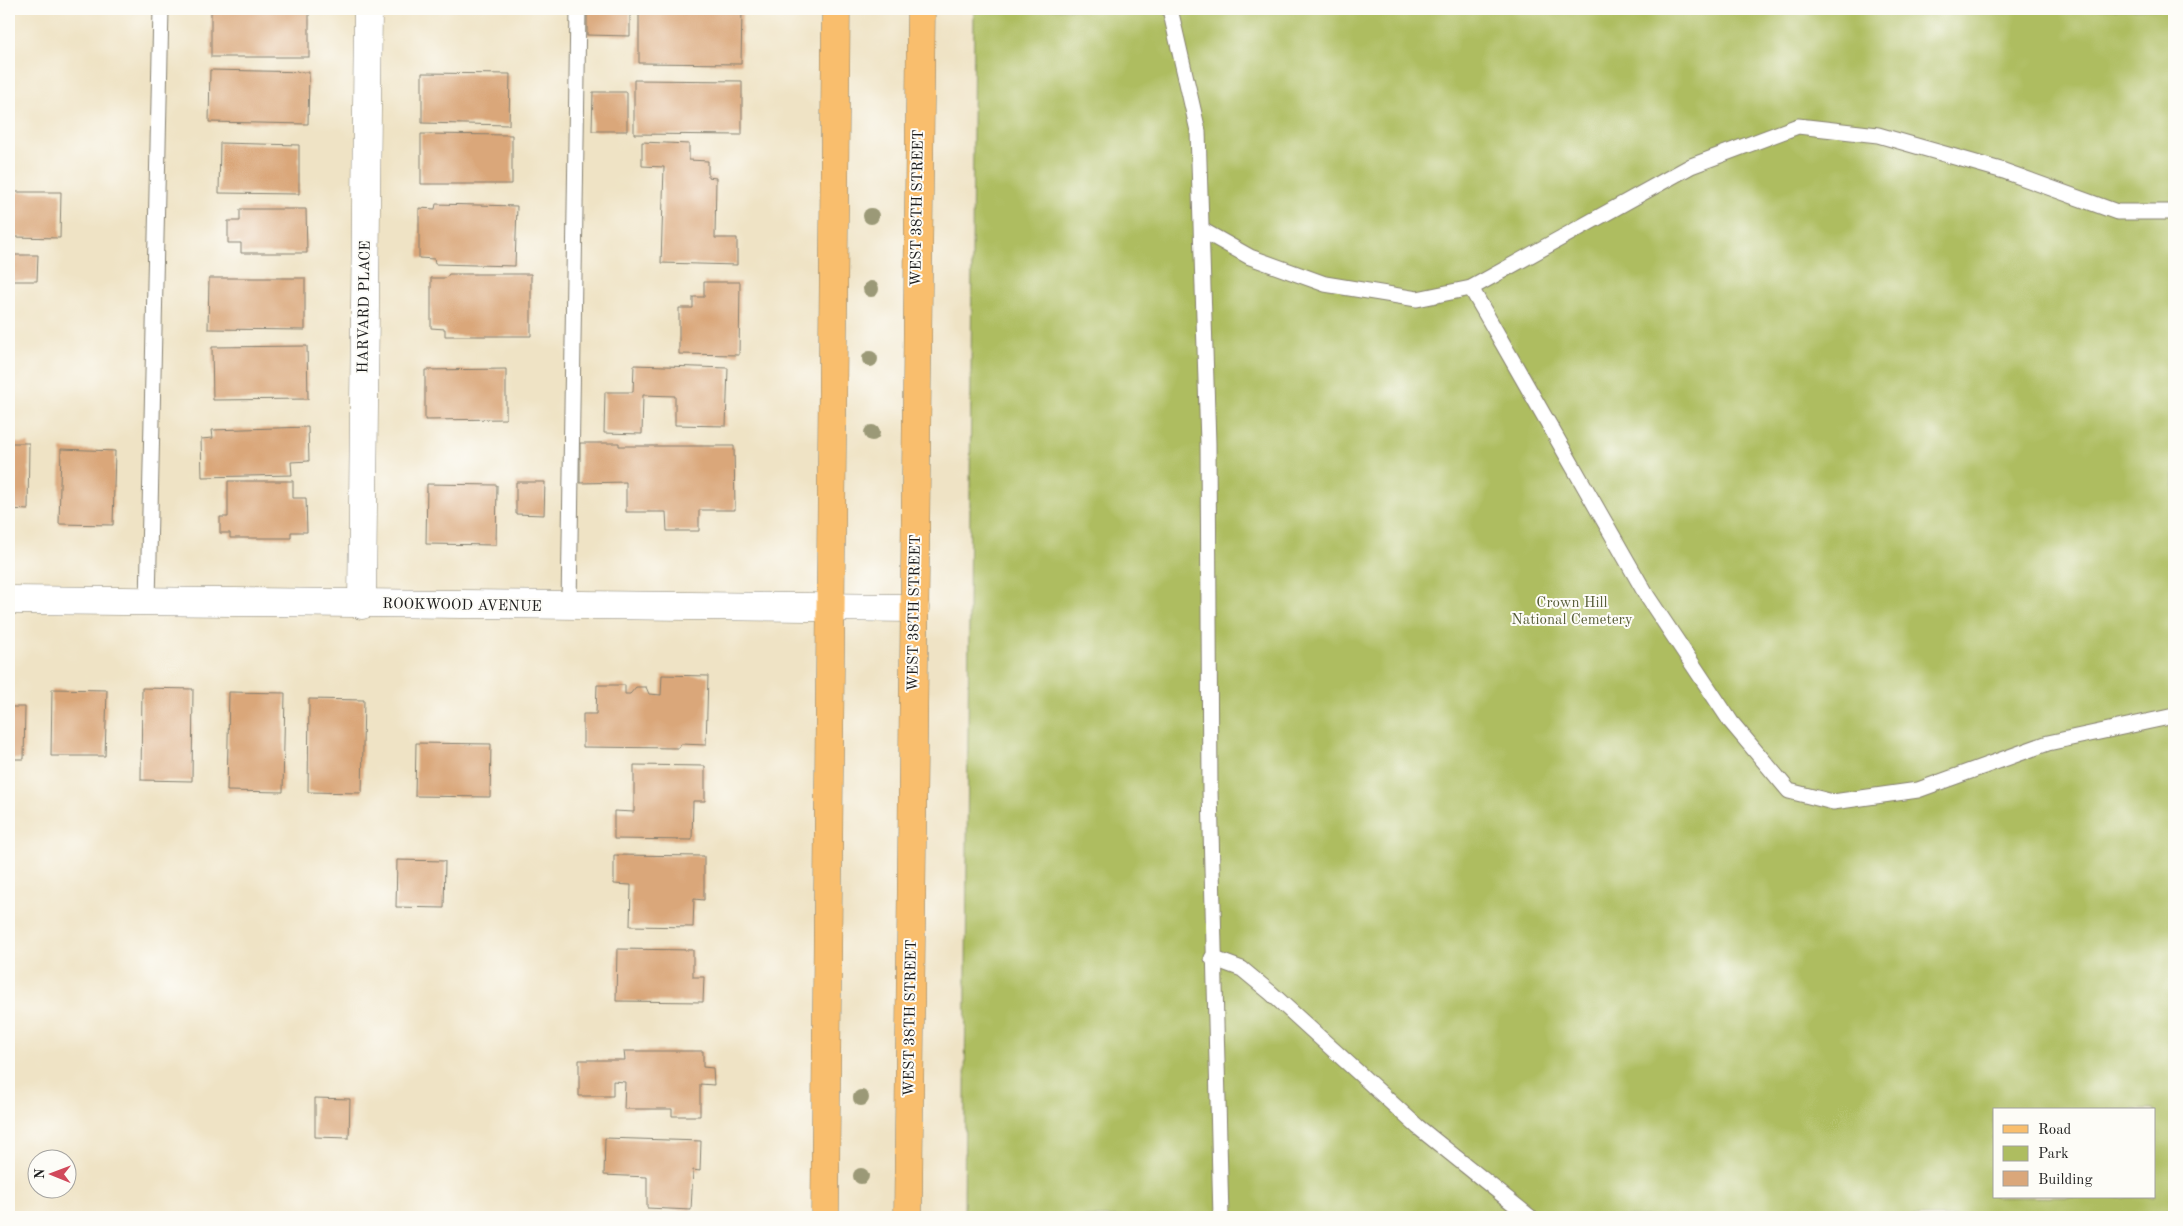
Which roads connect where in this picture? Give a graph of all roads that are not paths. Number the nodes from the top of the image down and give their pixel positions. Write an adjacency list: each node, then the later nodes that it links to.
1 (161, 9): 11 (lane)
2 (368, 9): 12 (street, HARVARD PLACE)
3 (578, 9): 13 (lane)
4 (836, 9): 14 (main road)
5 (921, 9): 15 (main road, WEST 38TH STREET)
6 (1170, 9): 8 (lane)
7 (2174, 212): 9 (lane)
8 (1202, 230): 9 (lane); 17 (lane)
9 (1471, 288): 16 (lane)
10 (9, 600): 11 (street, ROOKWOOD AVENUE)
11 (148, 602): 12 (street, ROOKWOOD AVENUE)
12 (362, 605): 13 (street, ROOKWOOD AVENUE)
13 (569, 607): 14 (street, ROOKWOOD AVENUE)
14 (830, 608): 15 (street, ROOKWOOD AVENUE); 18 (main road)
15 (915, 608): 19 (main road, WEST 38TH STREET)
16 (2174, 716)
17 (1212, 958): 20 (lane); 21 (lane)
18 (825, 1217)
19 (908, 1217)
20 (1220, 1217)
21 (1530, 1217)

